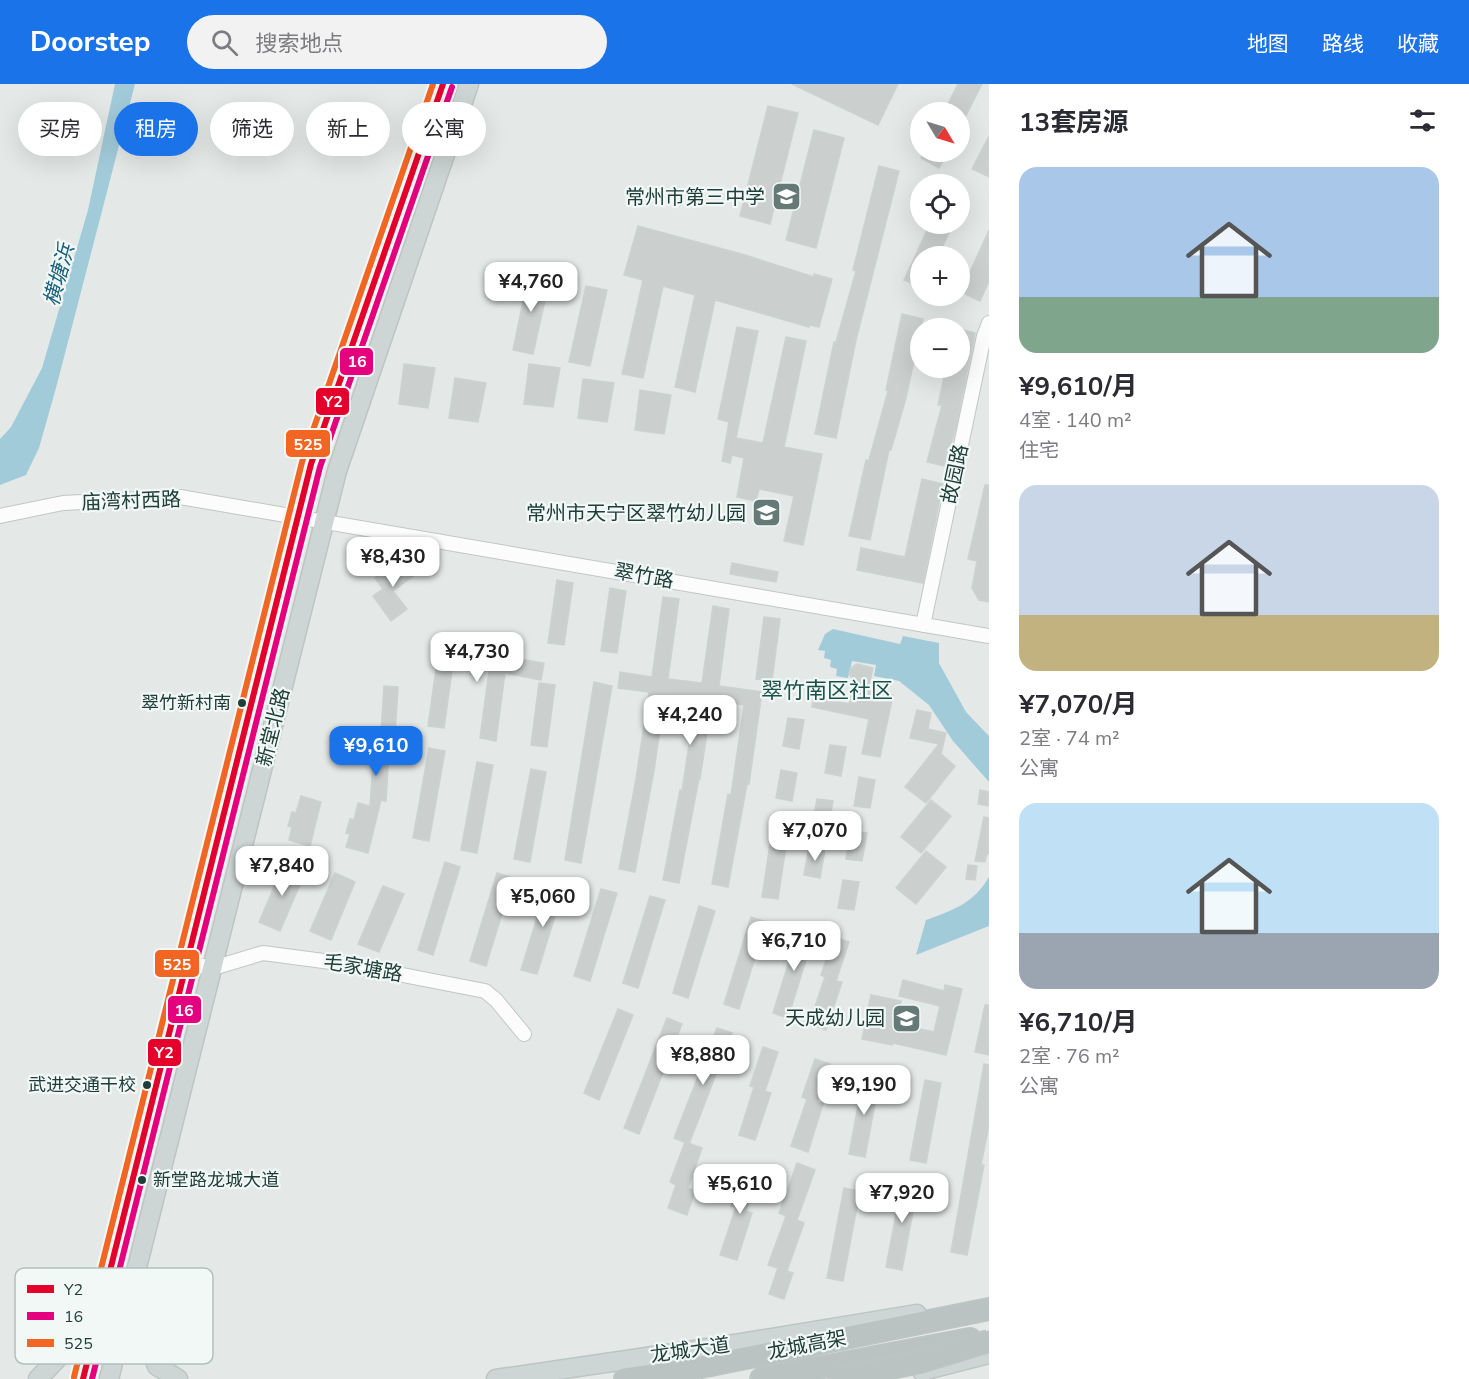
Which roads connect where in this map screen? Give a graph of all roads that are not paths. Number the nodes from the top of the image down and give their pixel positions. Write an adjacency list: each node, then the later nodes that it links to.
1 (443, 84): 5 (main road, 新堂北路)
2 (469, 84): 6 (main road, 新堂北路)
3 (989, 323): 7 (street, 故园路)
4 (0, 516): 5 (street, 庙湾村西路)
5 (298, 516): 6 (street, 翠竹路); 9 (main road, 新堂北路)
6 (324, 521): 7 (street, 翠竹路); 10 (main road, 新堂北路)
7 (923, 625): 8 (street, 翠竹路)
8 (989, 636)
9 (186, 963): 10 (street, 毛家塘路); 12 (main road, 新堂北路)
10 (213, 968): 11 (street, 毛家塘路); 13 (main road, 新堂北路)
11 (524, 1034)
12 (113, 1255): 14 (main road); 15 (main road, 新堂北路)
13 (139, 1262): 16 (main road, 新堂北路); 17 (main road)
14 (107, 1268)
15 (110, 1268)
16 (137, 1268)
17 (139, 1268)
18 (989, 1299): 31 (main road, 龙城大道)
19 (989, 1309): 32 (highway, 龙城高架)
20 (989, 1335): 33 (highway, 龙城高架)
21 (989, 1342): 34 (main road); 35 (highway, bridge)
22 (989, 1354): 36 (main road)
23 (52, 1364): 27 (main road)
24 (87, 1364): 28 (main road, 新堂北路)
25 (113, 1364): 29 (main road, 新堂北路)
26 (156, 1364): 30 (main road)
27 (38, 1379)
28 (83, 1379)
29 (109, 1379)
30 (178, 1379)
31 (496, 1379)
32 (625, 1379)
33 (761, 1379)
34 (790, 1379)
35 (838, 1379)
36 (885, 1379)

